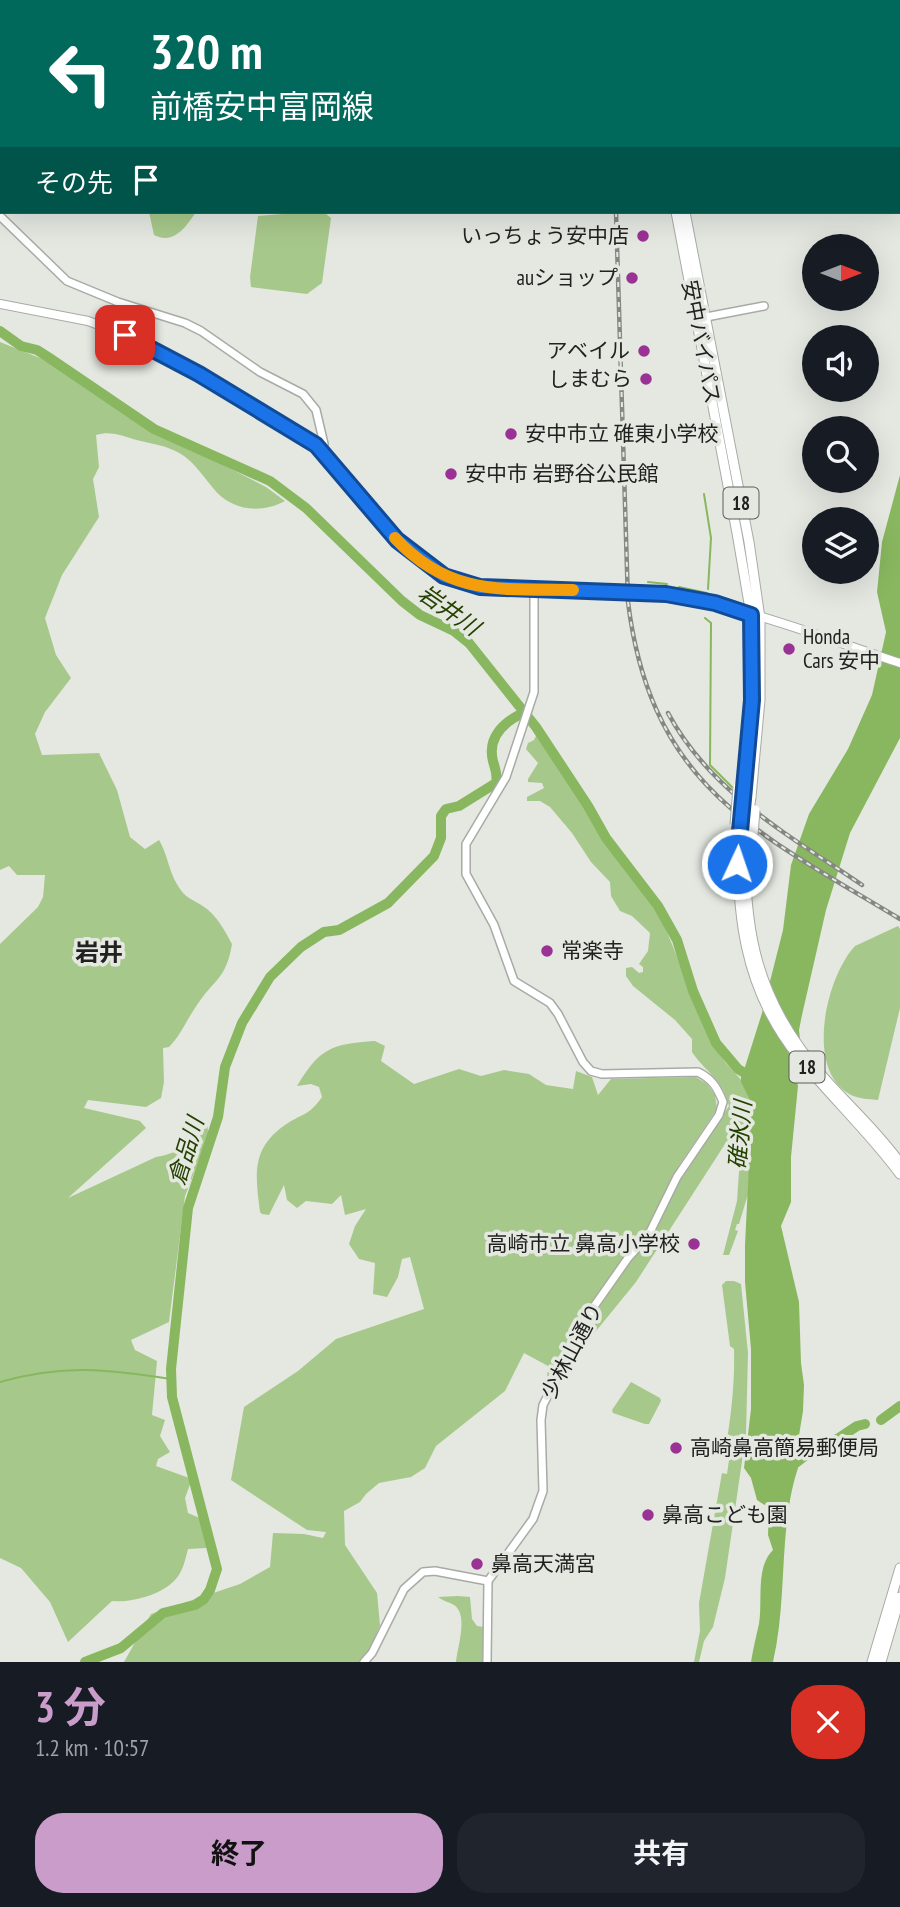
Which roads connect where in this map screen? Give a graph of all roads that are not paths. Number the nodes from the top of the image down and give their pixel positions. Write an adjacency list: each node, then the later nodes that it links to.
1 (676, 214): 6 (highway, 安中バイパス / 18)
2 (685, 214): 6 (highway, 安中バイパス / 18)
3 (0, 216): 7 (street)
4 (0, 304): 7 (main road)
5 (764, 306): 6 (street)
6 (701, 318): 9 (highway, 安中バイパス / 18)
7 (323, 451): 8 (main road)
8 (534, 589): 9 (main road, bridge); 18 (street, 少林山通り)
9 (755, 617): 10 (main road); 11 (highway, 安中バイパス / 18)
10 (900, 663)
11 (751, 750): 12 (highway, bridge); 12 (highway, 安中バイパス / 18, bridge)
12 (743, 830): 13 (highway); 14 (highway); 15 (highway, 安中バイパス / 18); 15 (highway, 安中バイパス / 18)
13 (757, 884)
14 (729, 889)
15 (896, 1163): 16 (highway, 安中バイパス / 18)
16 (900, 1174)
17 (900, 1568): 22 (highway)
18 (488, 1581): 20 (street); 21 (street)
19 (900, 1597): 23 (highway)
20 (364, 1662)
21 (487, 1662)
22 (872, 1662)
23 (881, 1662)

